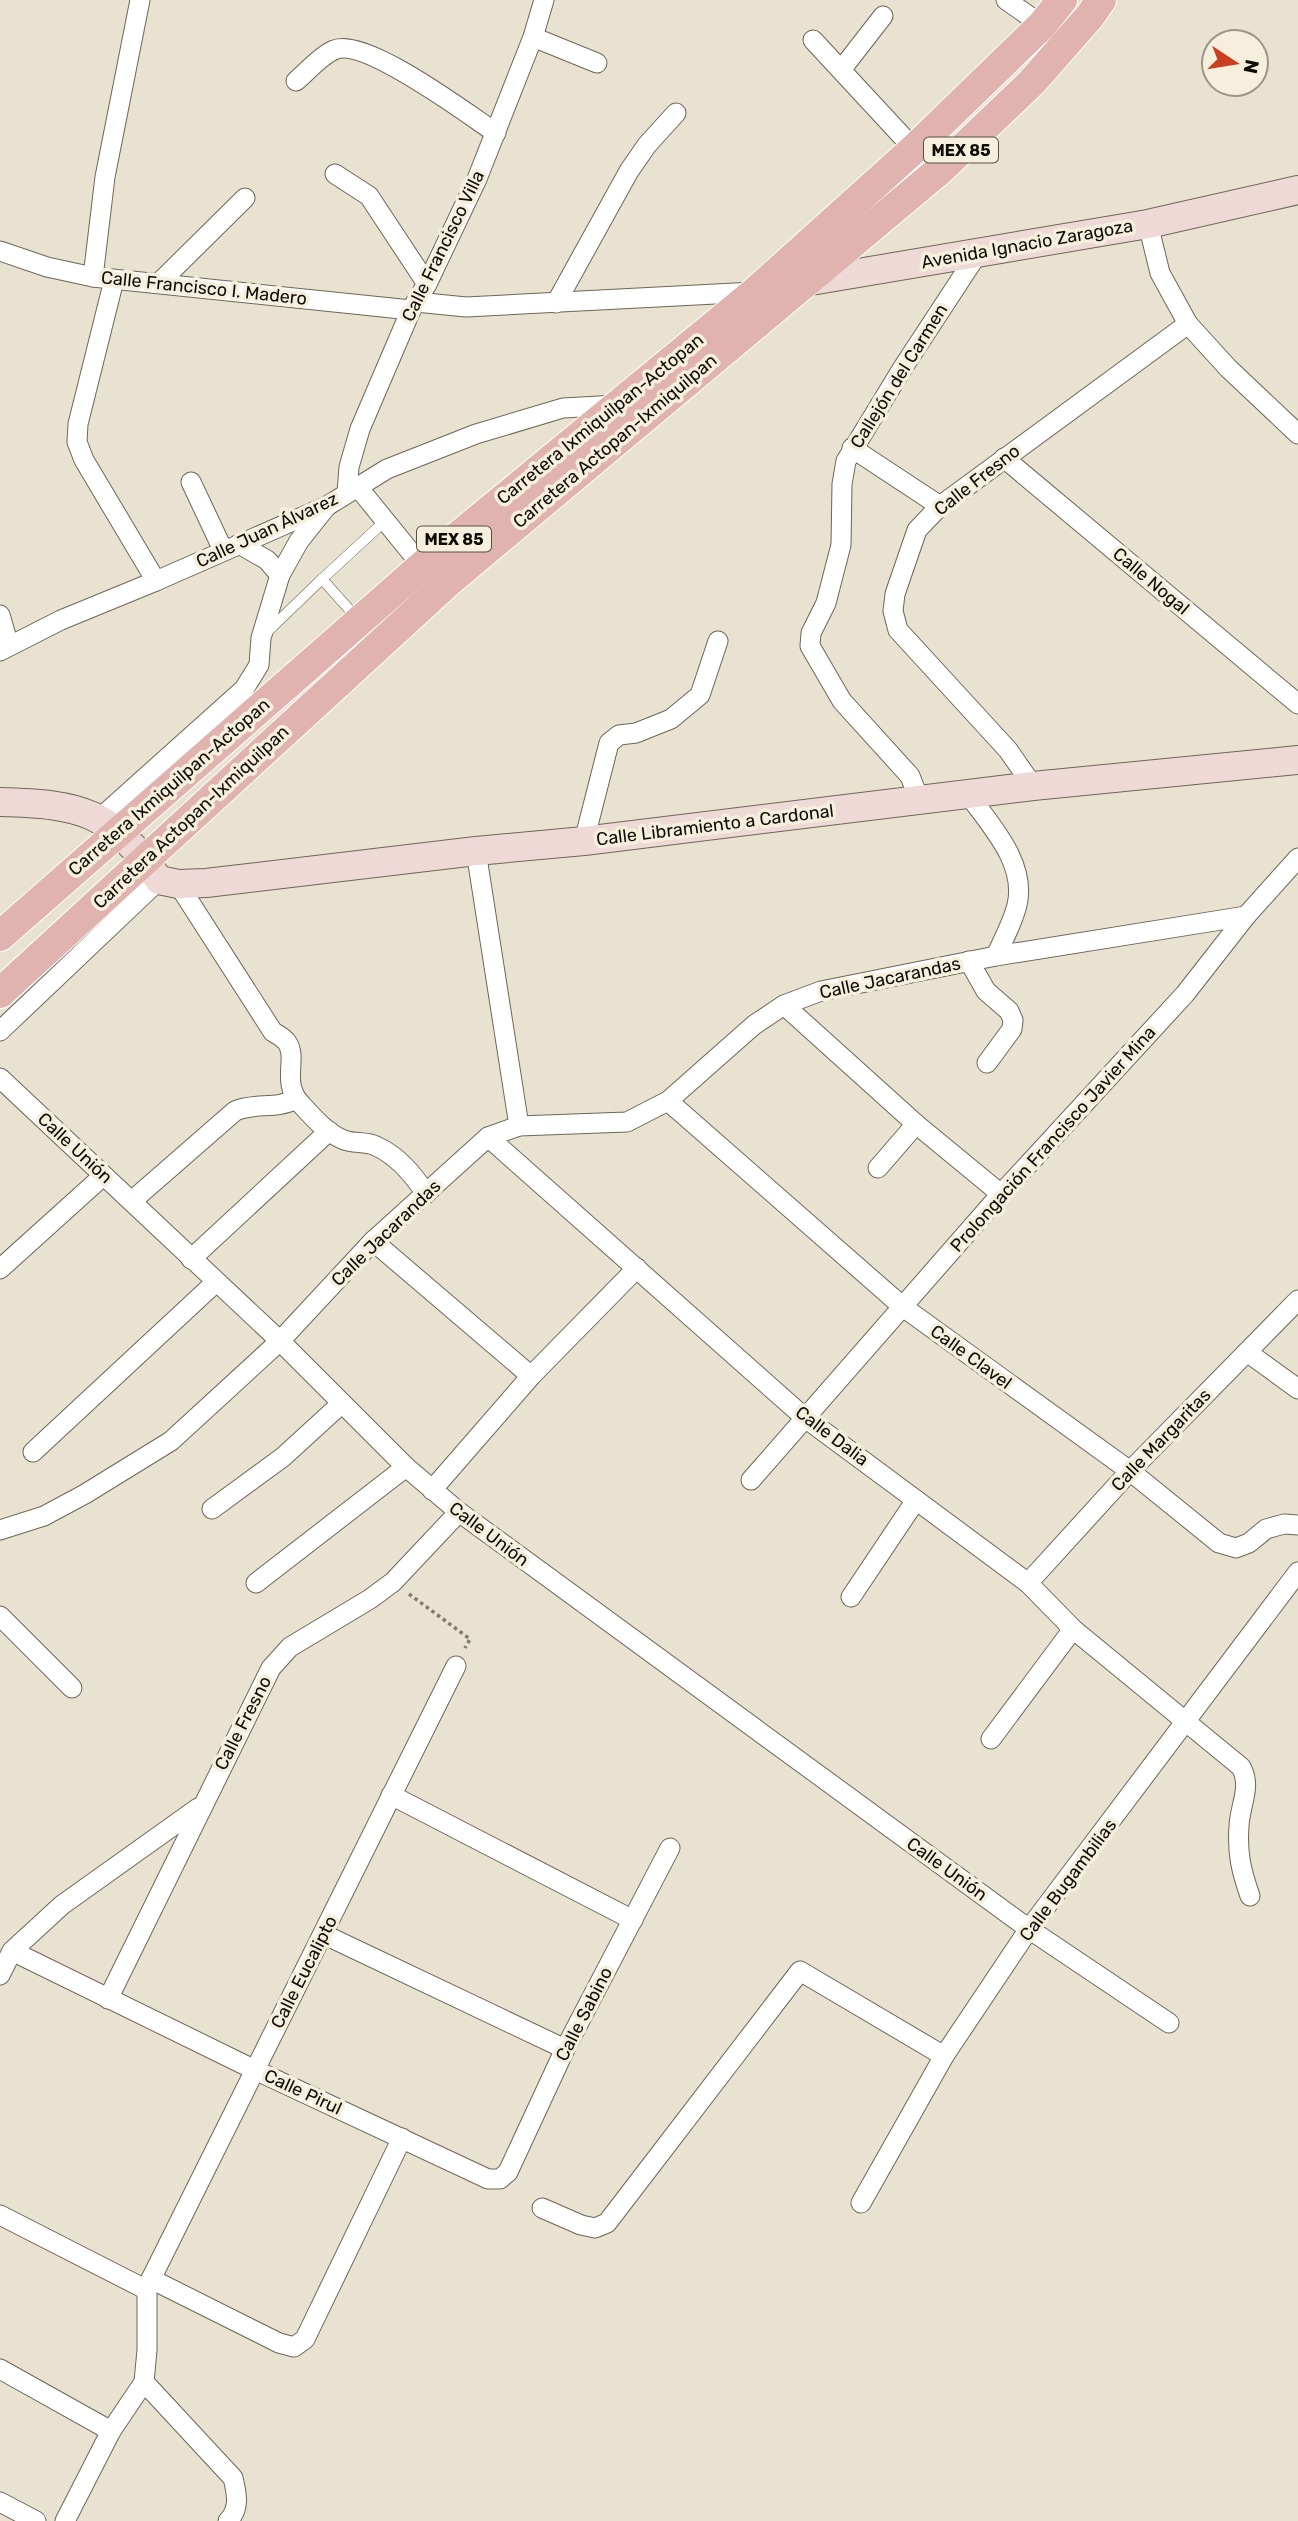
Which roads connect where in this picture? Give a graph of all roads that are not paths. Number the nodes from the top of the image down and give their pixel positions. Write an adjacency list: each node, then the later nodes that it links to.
1 (140, 0): 22 (street)
2 (544, 0): 8 (street, Calle Francisco Villa)
3 (1006, 0): 7 (street)
4 (1062, 0): 7 (main road, Carretera Ixmiquilpan-Actopan / MEX 85)
5 (1101, 0): 25 (main road, Carretera Actopan-Ixmiquilpan / MEX 85)
6 (883, 16): 11 (street)
7 (1042, 25): 15 (main road, Carretera Ixmiquilpan-Actopan / MEX 85)
8 (533, 37): 10 (street); 14 (street, Calle Francisco Villa)
9 (813, 40): 11 (street)
10 (597, 64)
11 (841, 70): 15 (street)
12 (296, 81): 14 (street)
13 (676, 113): 28 (street)
14 (496, 133): 26 (street, Calle Francisco Villa)
15 (914, 149): 27 (main road, Carretera Ixmiquilpan-Actopan / MEX 85)
16 (335, 174): 26 (street)
17 (1298, 190): 19 (street, Avenida Ignacio Zaragoza)
18 (246, 198): 24 (street)
19 (1148, 224): 21 (street, Avenida Ignacio Zaragoza); 30 (street)
20 (0, 251): 22 (street, Calle Francisco I. Madero)
21 (978, 253): 25 (street, Avenida Ignacio Zaragoza); 33 (street, Callejón del Carmen)
22 (93, 277): 23 (street, Calle Francisco I. Madero)
23 (114, 280): 24 (street, Calle Francisco I. Madero); 44 (street)
24 (160, 282): 29 (street, Calle Francisco I. Madero)
25 (803, 282): 27 (street, Avenida Ignacio Zaragoza); 60 (main road, Carretera Actopan-Ixmiquilpan / MEX 85)
26 (427, 284): 29 (street, Calle Francisco Villa)
27 (755, 292): 28 (street, Calle Francisco I. Madero); 31 (main road, Carretera Ixmiquilpan-Actopan / MEX 85)
28 (556, 303): 29 (street, Calle Francisco I. Madero)
29 (414, 306): 36 (street, Calle Francisco Villa)
30 (1188, 324): 32 (street); 34 (street, Calle Fresno)
31 (618, 405): 36 (street, Calle Juan Álvarez); 41 (main road, Carretera Ixmiquilpan-Actopan / MEX 85)
32 (1298, 434)
33 (852, 448): 38 (street); 54 (street, Callejón del Carmen)
34 (1003, 458): 38 (street, Calle Fresno); 50 (street, Calle Nogal)
35 (191, 482): 40 (street)
36 (352, 489): 37 (street, Calle Juan Álvarez); 39 (street)
37 (327, 506): 40 (street, Calle Juan Álvarez); 42 (street)
38 (940, 506): 52 (street, Calle Fresno)
39 (385, 521): 41 (street); 43 (lane)
40 (231, 547): 42 (street); 44 (street, Calle Juan Álvarez)
41 (422, 566): 46 (main road, Carretera Ixmiquilpan-Actopan / MEX 85)
42 (280, 575): 47 (street)
43 (322, 579): 46 (lane); 47 (lane)
44 (156, 581): 49 (street, Calle Juan Álvarez)
45 (0, 615): 49 (street)
46 (359, 620): 56 (main road, Carretera Ixmiquilpan-Actopan / MEX 85)
47 (261, 638): 56 (street)
48 (718, 641): 57 (street)
49 (4, 648)
50 (1298, 704)
51 (1298, 760): 52 (street, Calle Libramiento a Cardonal)
52 (1033, 786): 53 (street, Calle Libramiento a Cardonal)
53 (968, 794): 54 (street, Calle Libramiento a Cardonal); 63 (street)
54 (919, 799): 57 (street, Calle Libramiento a Cardonal)
55 (0, 802): 56 (street)
56 (108, 825): 60 (street); 62 (main road, Carretera Ixmiquilpan-Actopan / MEX 85)
57 (584, 841): 58 (street, Calle Libramiento a Cardonal)
58 (476, 850): 60 (street, Calle Libramiento a Cardonal); 73 (street)
59 (1298, 858): 61 (street, Prolongación Francisco Javier Mina)
60 (160, 875): 65 (main road, Carretera Actopan-Ixmiquilpan / MEX 85); 67 (street); 70 (street)
61 (1246, 916): 63 (street, Calle Jacarandas); 79 (street, Prolongación Francisco Javier Mina)
62 (0, 936)
63 (996, 956): 64 (street, Calle Jacarandas)
64 (968, 961): 66 (street, Calle Jacarandas); 68 (street)
65 (0, 993)
66 (784, 1005): 71 (street, Calle Jacarandas); 72 (street)
67 (0, 1031)
68 (987, 1063)
69 (0, 1078): 77 (street, Calle Unión)
70 (296, 1099): 74 (street); 80 (street)
71 (667, 1101): 73 (street, Calle Jacarandas); 87 (street, Calle Clavel)
72 (916, 1124): 76 (street); 79 (street)
73 (519, 1126): 75 (street, Calle Jacarandas)
74 (328, 1130): 78 (street); 82 (street)
75 (488, 1137): 78 (street, Calle Jacarandas); 83 (street, Calle Dalia)
76 (877, 1168)
77 (103, 1176): 80 (street, Calle Unión); 84 (street)
78 (426, 1194): 81 (street, Calle Jacarandas)
79 (1001, 1194): 87 (street, Prolongación Francisco Javier Mina)
80 (132, 1200): 82 (street, Calle Unión)
81 (373, 1241): 88 (street, Calle Jacarandas); 90 (street)
82 (191, 1259): 85 (street, Calle Unión)
83 (638, 1268): 90 (street); 93 (street, Calle Dalia)
84 (0, 1269)
85 (216, 1282): 88 (street, Calle Unión); 94 (street)
86 (1298, 1300): 89 (street, Calle Margaritas)
87 (902, 1307): 93 (street, Prolongación Francisco Javier Mina); 96 (street, Calle Clavel)
88 (280, 1341): 92 (street, Calle Unión); 103 (street, Calle Jacarandas)
89 (1247, 1352): 91 (street); 96 (street, Calle Margaritas)
90 (531, 1376): 98 (street)
91 (1298, 1388)
92 (341, 1405): 95 (street, Calle Unión); 100 (street)
93 (804, 1417): 97 (street, Prolongación Francisco Javier Mina); 99 (street, Calle Dalia)
94 (33, 1452)
95 (407, 1467): 98 (street, Calle Unión); 105 (street)
96 (1130, 1471): 102 (street, Calle Clavel); 106 (street, Calle Margaritas)
97 (751, 1480)
98 (432, 1490): 101 (street, Calle Unión)
99 (916, 1500): 106 (street, Calle Dalia); 107 (street)
100 (212, 1509)
101 (459, 1512): 115 (street, Calle Fresno); 119 (street, Calle Unión)
102 (1298, 1525)
103 (0, 1530)
104 (1298, 1572): 112 (street, Calle Bugambilias)
105 (256, 1583)
106 (1028, 1583): 109 (street, Calle Dalia)
107 (851, 1597)
108 (0, 1616): 111 (street)
109 (1073, 1629): 112 (street, Calle Dalia); 113 (street)
110 (456, 1666): 114 (street, Calle Eucalipto)
111 (72, 1688)
112 (1186, 1722): 117 (street, Calle Dalia); 119 (street, Calle Bugambilias)
113 (991, 1739)
114 (391, 1795): 118 (street); 120 (street, Calle Eucalipto)
115 (202, 1806): 121 (street); 123 (street, Calle Fresno)
116 (670, 1848): 118 (street, Calle Sabino)
117 (1250, 1896)
118 (632, 1920): 125 (street, Calle Sabino)
119 (1029, 1929): 124 (street, Calle Unión); 126 (street, Calle Bugambilias)
120 (323, 1934): 125 (street); 127 (street, Calle Eucalipto)
121 (12, 1951): 122 (street); 123 (street, Calle Pirul)
122 (0, 1975)
123 (108, 1999): 127 (street, Calle Pirul)
124 (1169, 2023)
125 (565, 2049): 129 (street, Calle Sabino)
126 (944, 2056): 130 (street, Calle Bugambilias); 131 (street)
127 (255, 2070): 128 (street, Calle Pirul); 133 (street, Calle Eucalipto)
128 (402, 2138): 129 (street, Calle Pirul); 133 (street)
129 (500, 2179)
130 (861, 2203)
131 (542, 2208)
132 (0, 2216): 133 (street)
133 (149, 2284): 135 (street)
134 (0, 2369): 136 (street)
135 (144, 2382): 136 (street); 140 (street)
136 (111, 2431): 139 (street)
137 (0, 2502): 138 (street)
138 (36, 2521)
139 (65, 2521)
140 (228, 2521)

